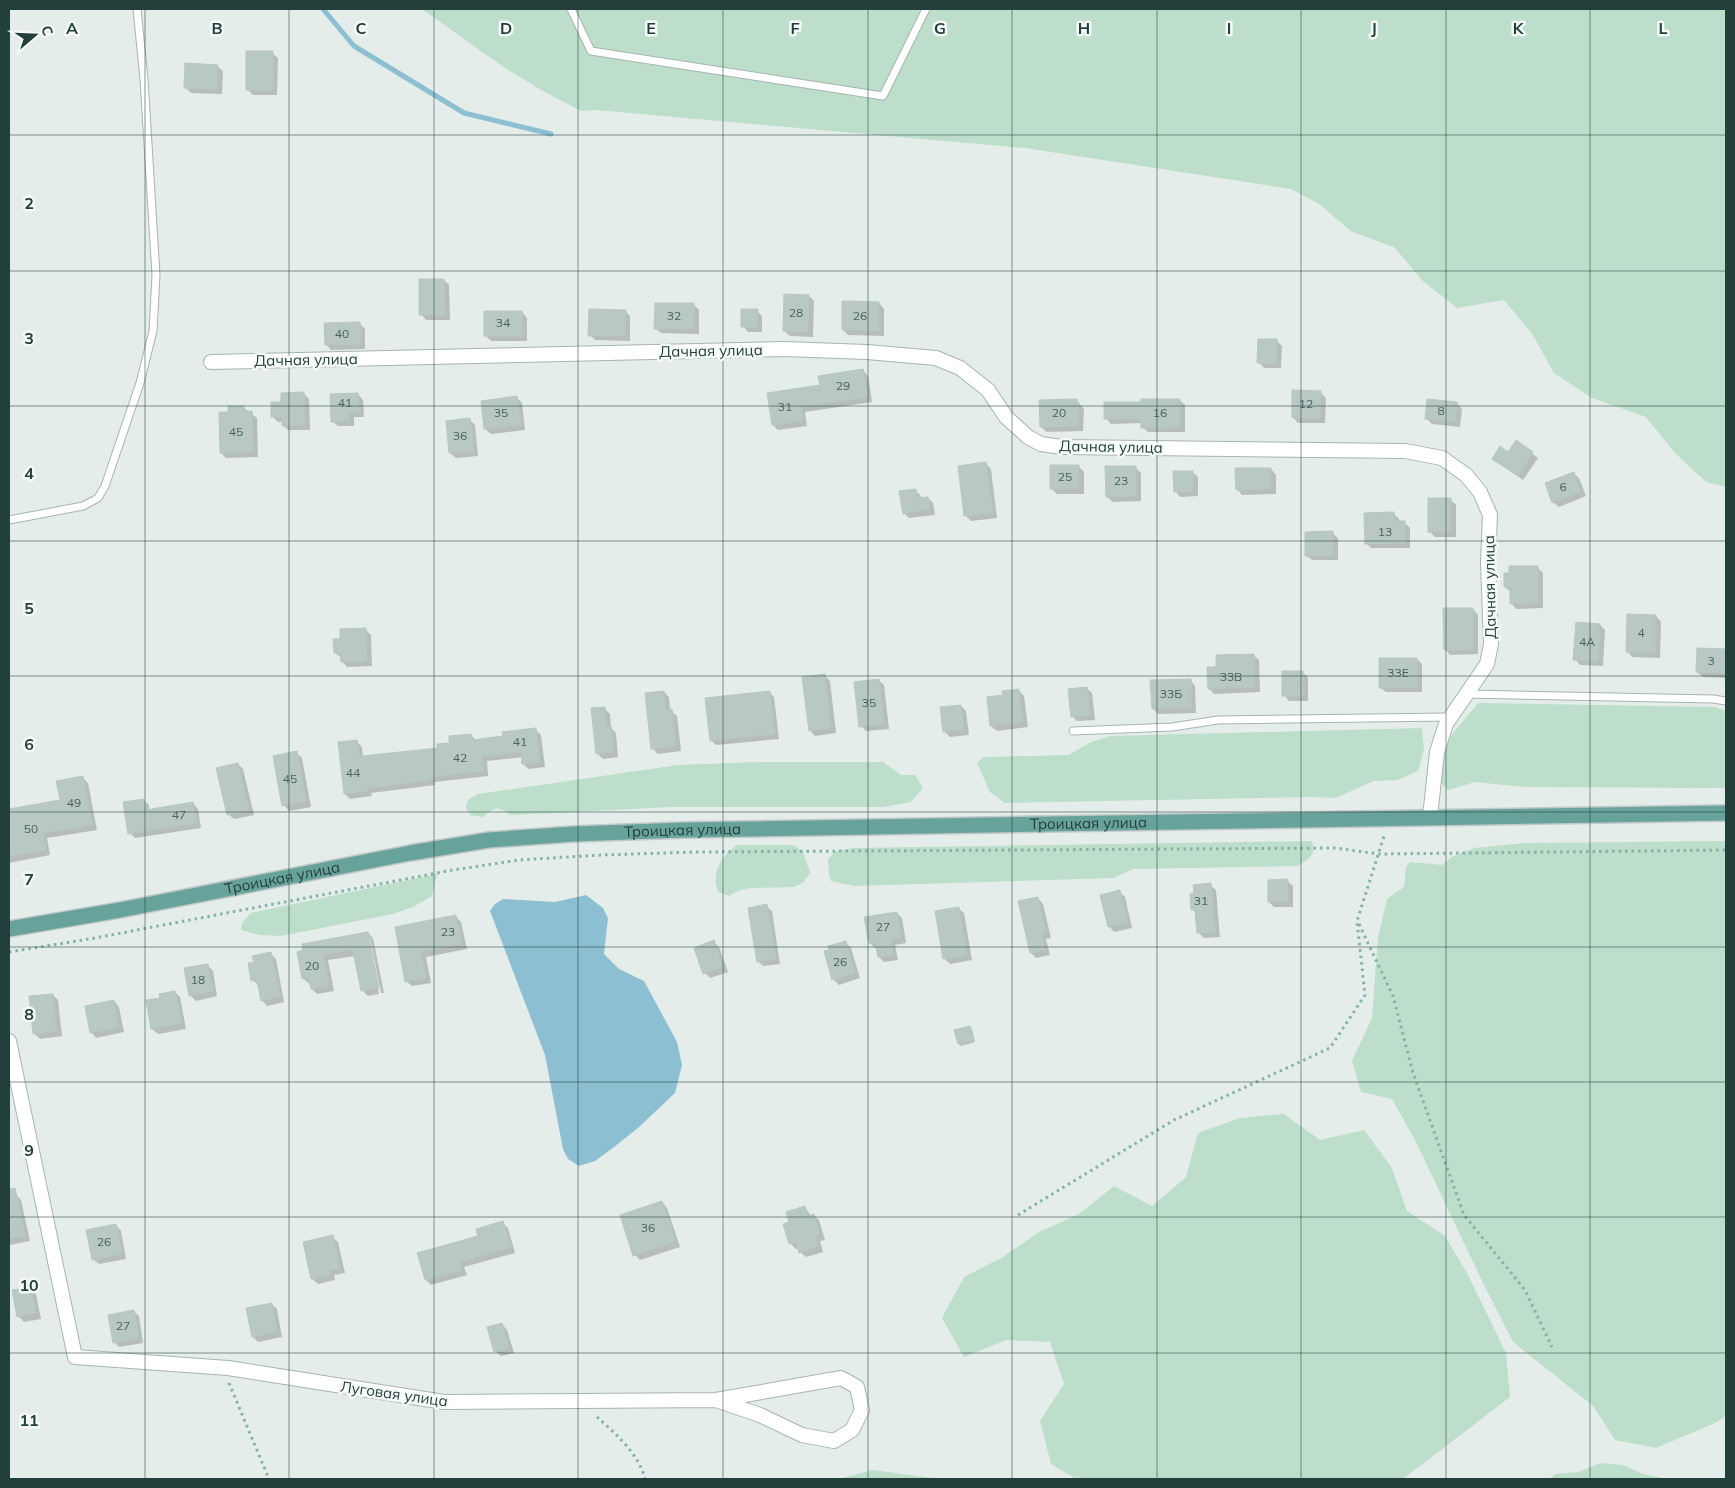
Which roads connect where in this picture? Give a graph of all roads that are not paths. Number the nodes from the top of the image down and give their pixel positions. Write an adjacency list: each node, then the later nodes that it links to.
1 (137, 9): 5 (lane)
2 (571, 9): 3 (lane)
3 (926, 9)
4 (211, 362): 6 (street, Дачная улица)
5 (9, 520)
6 (1465, 694): 7 (lane); 8 (street, Дачная улица)
7 (1726, 701)
8 (1450, 717): 9 (lane); 11 (street, Дачная улица)
9 (1073, 731)
10 (1726, 813): 11 (main road, Троицкая улица)
11 (1430, 817): 12 (main road, Троицкая улица)
12 (9, 928)
13 (9, 1041): 14 (street, Луговая улица)
14 (716, 1400): 14 (street, Луговая улица)

